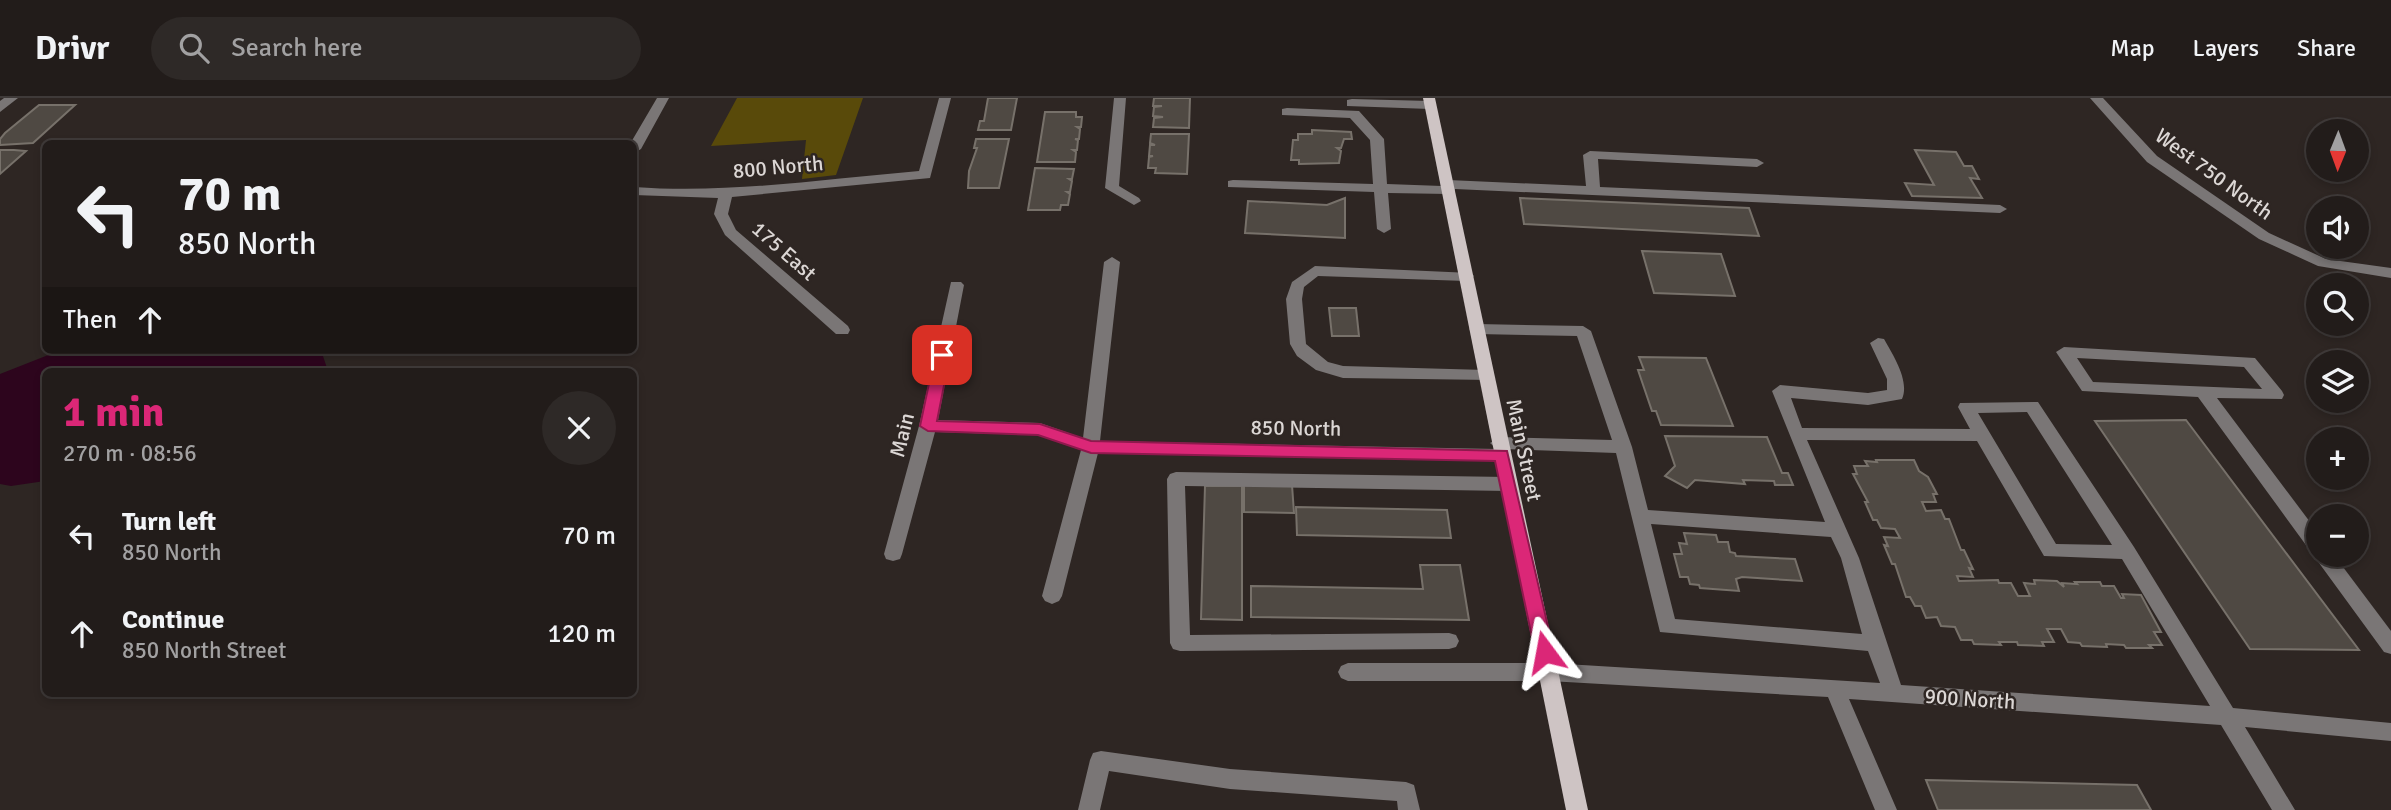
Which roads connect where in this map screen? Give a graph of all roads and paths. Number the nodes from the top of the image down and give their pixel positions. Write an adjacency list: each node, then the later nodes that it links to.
1 (12, 98): 8 (street)
2 (663, 98): 10 (street)
3 (945, 98): 17 (street, 800 North)
4 (1120, 98): 18 (street)
5 (2096, 98): 22 (street, West 750 North)
6 (1429, 102): 7 (street); 13 (main road, Main Street)
7 (1353, 105): 9 (street); 14 (street)
8 (0, 108)
9 (1287, 113)
10 (637, 144)
11 (1757, 163): 16 (street)
12 (1233, 184): 14 (street)
13 (1448, 187): 14 (street); 16 (street); 23 (main road, Main Street)
14 (1381, 189): 20 (street)
15 (637, 191): 17 (street, 800 North)
16 (1592, 191): 19 (street)
17 (726, 192): 26 (street, 175 East)
18 (1134, 201)
19 (2000, 209)
20 (1384, 229)
21 (1112, 262): 33 (street)
22 (2391, 273)
23 (1466, 276): 25 (main road, Main Street); 28 (street)
24 (956, 285): 30 (street, Main)
25 (1476, 329): 28 (main road, Main Street); 34 (street)
26 (842, 330)
27 (1878, 343): 31 (street)
28 (1486, 376): 35 (main road, Main Street)
29 (2204, 393): 29 (street); 39 (street)
30 (928, 426): 33 (street, 850 North); 41 (street, Main)
31 (1796, 434): 32 (street); 38 (street)
32 (1983, 435): 40 (street); 40 (street)
33 (1091, 447): 35 (street, 850 North); 43 (street)
34 (1623, 447): 35 (street, 850 North); 37 (street)
35 (1500, 449): 36 (main road, Main Street)
36 (1508, 484): 45 (street); 50 (main road, Main Street)
37 (1640, 516): 38 (street); 46 (street)
38 (1838, 530): 46 (street)
39 (2306, 530)
40 (2127, 552): 53 (street)
41 (893, 554)
42 (2333, 567): 47 (street)
43 (1052, 596)
44 (1448, 641): 45 (street)
45 (1376, 642): 49 (street)
46 (1875, 643): 52 (street)
47 (2391, 646)
48 (1348, 672): 49 (street, 900 North)
49 (1379, 672): 50 (street, 900 North)
50 (1549, 672): 51 (street, 900 North); 57 (main road, Main Street)
51 (1835, 688): 52 (street, 900 North); 58 (street)
52 (1894, 694): 53 (street, 900 North)
53 (2226, 716): 54 (street, 900 North); 59 (street)
54 (2391, 732)
55 (1089, 810): 56 (street)
56 (1409, 810)
57 (1577, 810)
58 (1886, 810)
59 (2284, 810)

